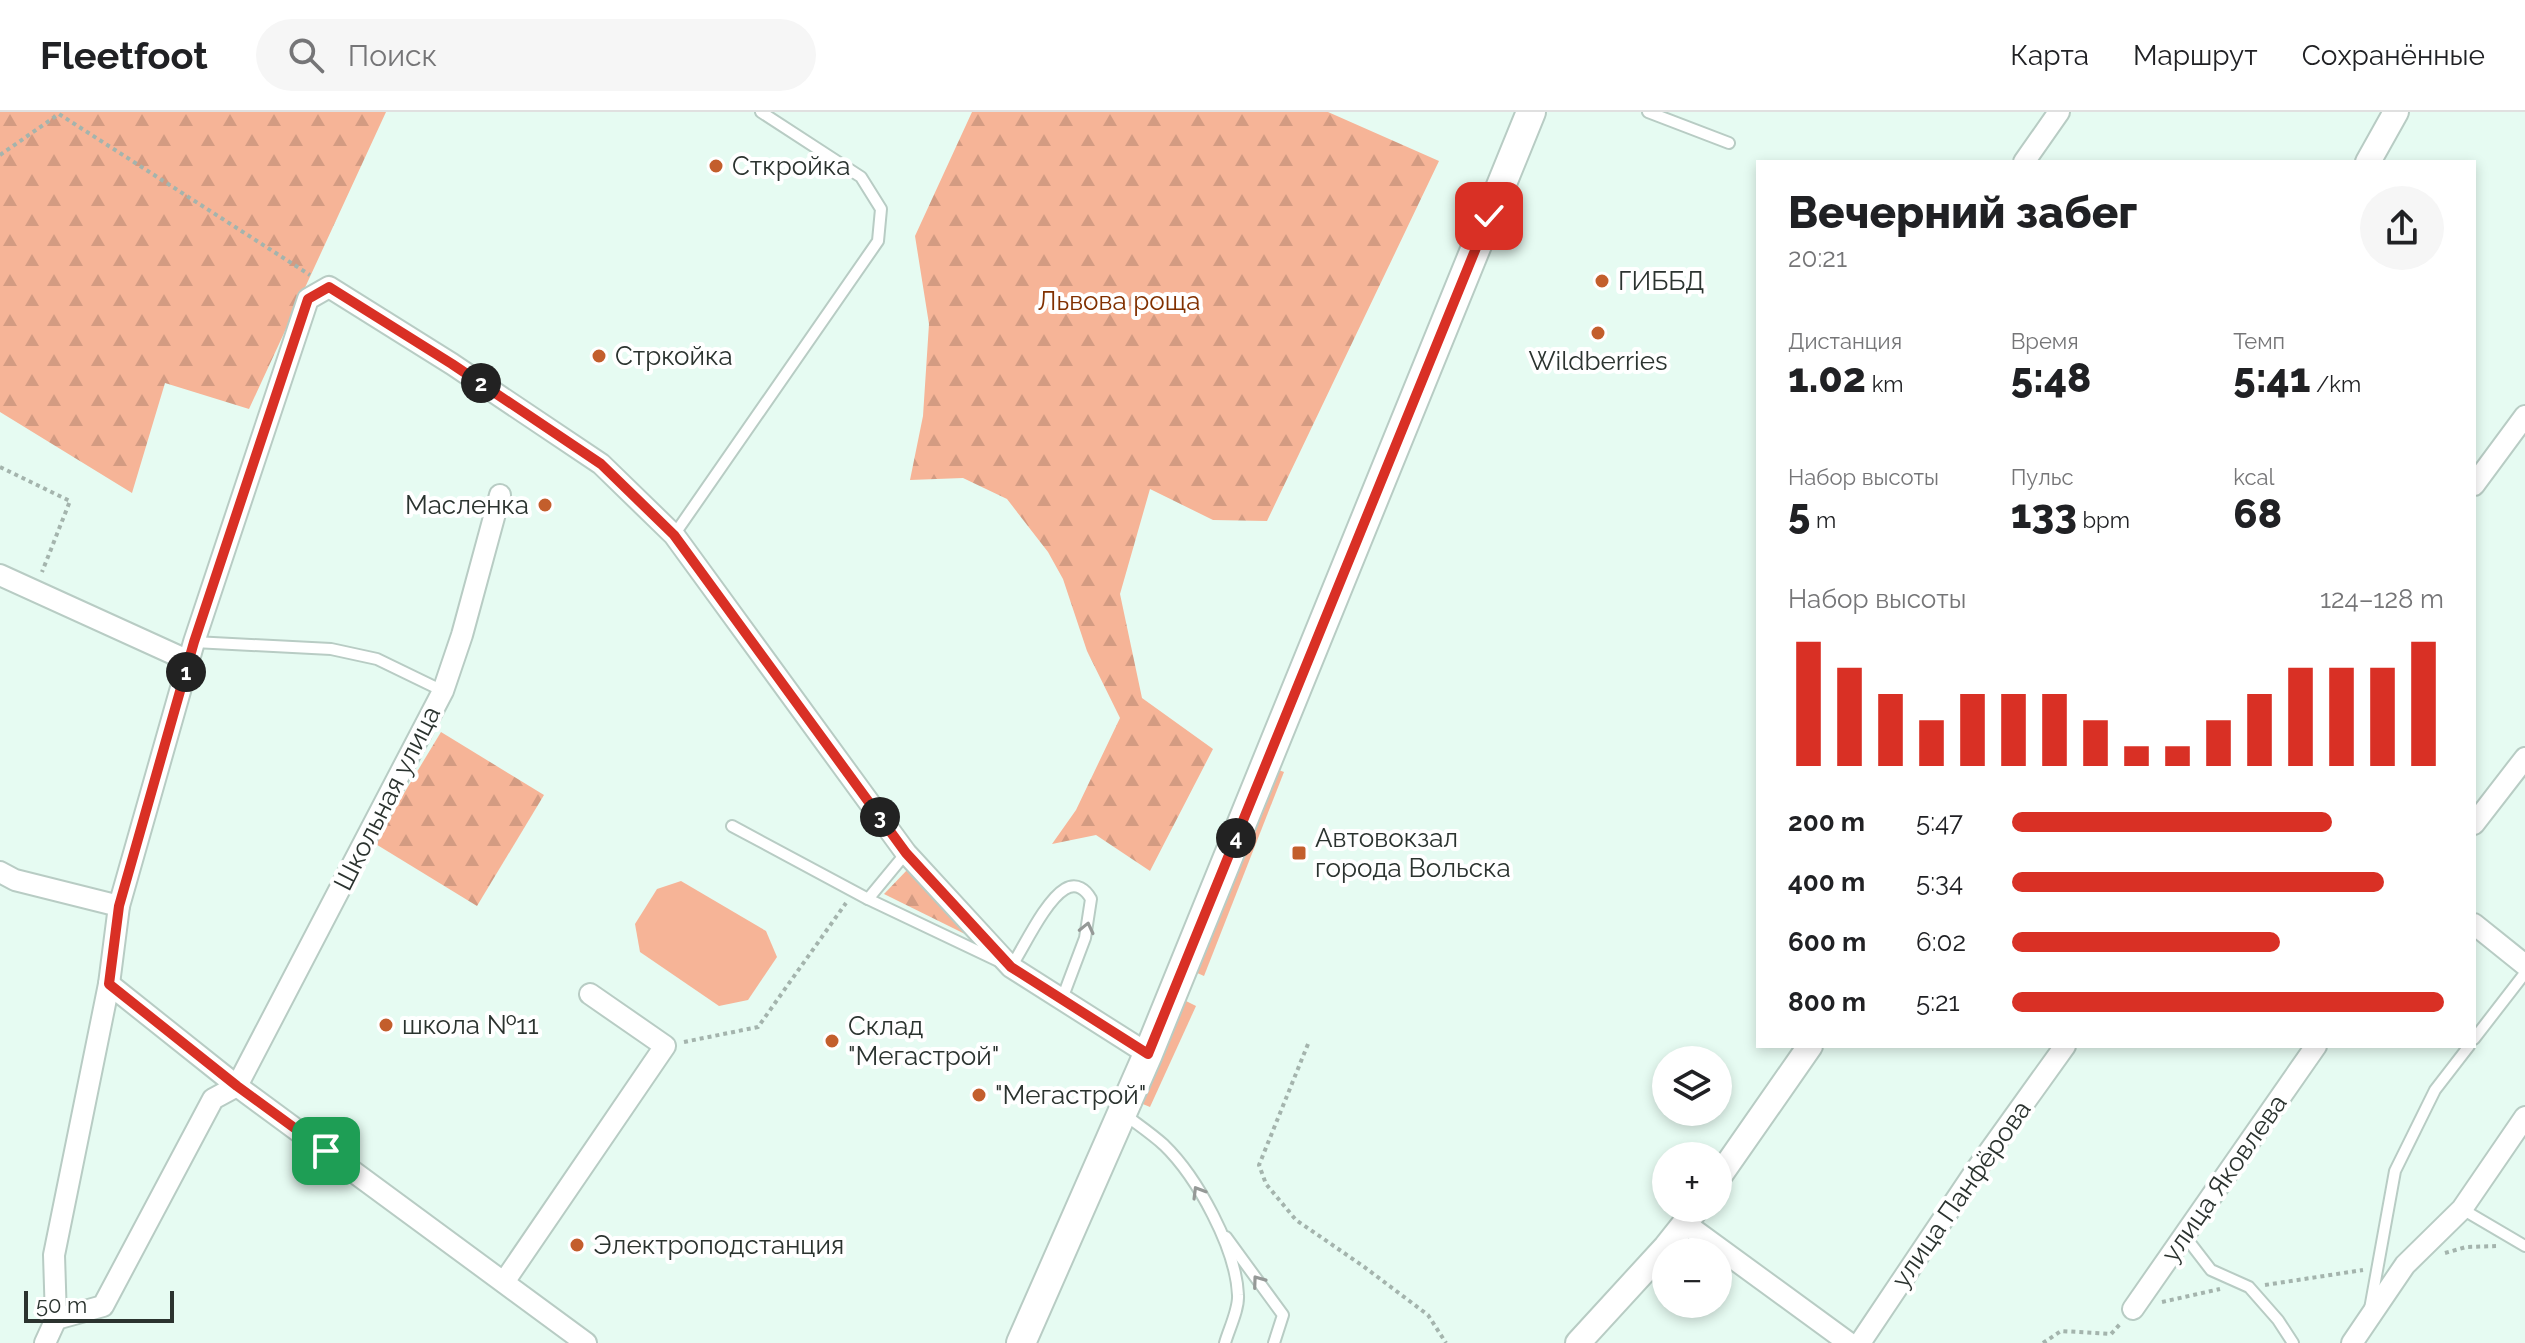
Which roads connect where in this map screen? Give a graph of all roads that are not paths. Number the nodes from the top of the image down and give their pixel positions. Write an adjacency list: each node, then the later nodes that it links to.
1 (761, 112): 12 (lane)
2 (1531, 112): 35 (main road)
3 (1648, 112): 6 (lane)
4 (2059, 112): 7 (street)
5 (2396, 112): 8 (street)
6 (1729, 143)
7 (2025, 160)
8 (2369, 160)
9 (2525, 416): 10 (street)
10 (2476, 482)
11 (500, 495): 15 (street, Школьная улица)
12 (674, 535): 14 (street); 19 (street)
13 (0, 575): 14 (street)
14 (192, 651): 15 (lane); 22 (street)
15 (443, 691): 36 (street, Школьная улица)
16 (2525, 758): 17 (street)
17 (2476, 821)
18 (732, 826): 21 (lane)
19 (906, 853): 21 (lane); 25 (street)
20 (0, 872): 22 (street)
21 (868, 899): 25 (lane)
22 (119, 906): 27 (street)
23 (2476, 926): 24 (street)
24 (2525, 965)
25 (1011, 967): 29 (street); 29 (lane, one-way to 25)
26 (2525, 973): 30 (lane)
27 (109, 984): 36 (street); 48 (street)
28 (590, 994): 46 (street)
29 (1061, 1001): 35 (street)
30 (2476, 1036)
31 (1809, 1048): 39 (street)
32 (2064, 1048): 57 (street, улица Панфёрова)
33 (2315, 1048): 44 (street, улица Яковлева)
34 (2467, 1048): 49 (lane)
35 (1148, 1054): 37 (main road)
36 (237, 1086): 46 (street); 48 (street, Школьная улица)
37 (1123, 1112): 43 (lane, one-way to 37); 52 (main road)
38 (2525, 1117): 40 (street)
39 (1732, 1158)
40 (2462, 1209): 45 (lane); 49 (street)
41 (1686, 1222): 55 (street)
42 (1698, 1222): 56 (street)
43 (1216, 1223): 53 (lane); 54 (lane, one-way to 43)
44 (2184, 1235): 47 (street, улица Яковлева); 58 (lane)
45 (2525, 1246)
46 (504, 1282): 50 (street)
47 (2133, 1309)
48 (56, 1319): 51 (street)
49 (2367, 1320): 59 (street)
50 (582, 1342)
51 (45, 1343)
52 (1021, 1343)
53 (1225, 1343)
54 (1274, 1343)
55 (1578, 1343)
56 (1849, 1343)
57 (1860, 1343)
58 (2293, 1343)
59 (2352, 1343)

